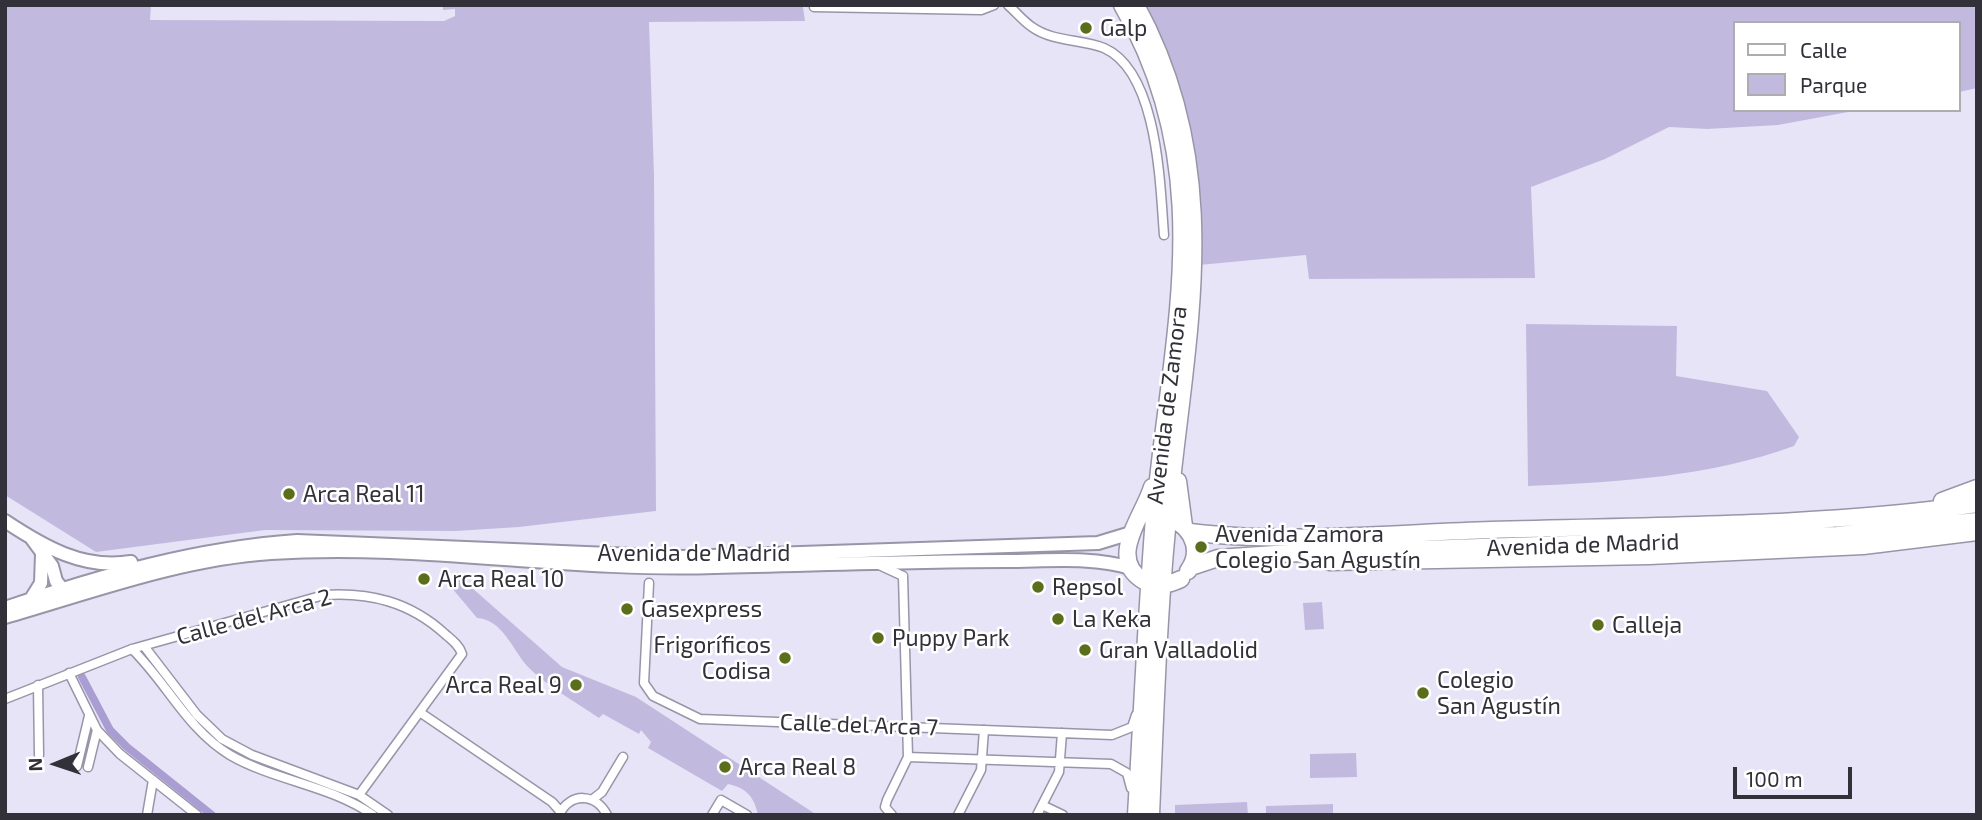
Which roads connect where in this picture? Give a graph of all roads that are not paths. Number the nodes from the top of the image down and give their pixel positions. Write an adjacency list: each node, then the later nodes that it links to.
1 (994, 5): 5 (street)
2 (1008, 5): 6 (street)
3 (1122, 5): 7 (highway, Avenida de Zamora)
4 (1136, 5): 7 (highway, Avenida de Zamora)
5 (814, 7)
6 (1164, 235)
7 (1175, 383): 10 (highway, Avenida de Zamora); 14 (highway); 15 (highway)
8 (1977, 488): 13 (highway)
9 (1977, 504): 13 (highway, Avenida de Madrid)
10 (1161, 518): 14 (highway); 15 (highway); 27 (highway, Avenida de Zamora)
11 (5, 521): 17 (main road)
12 (1977, 521): 20 (highway, Avenida de Madrid)
13 (1731, 522): 14 (highway, Avenida de Madrid)
14 (1187, 529): 24 (highway)
15 (1134, 530): 18 (main road, Avenida de Madrid); 23 (highway)
16 (1977, 532): 20 (highway)
17 (32, 539): 18 (main road, Avenida de Madrid); 19 (main road)
18 (256, 544): 28 (main road, Avenida de Madrid)
19 (42, 554): 28 (main road); 30 (main road)
20 (1275, 554): 24 (highway, Avenida de Madrid)
21 (922, 561): 22 (main road, Avenida de Madrid); 23 (main road, Avenida de Madrid); 25 (street)
22 (872, 562): 25 (street); 29 (main road, Avenida de Madrid)
23 (1131, 568): 27 (highway)
24 (1186, 573): 27 (highway, Avenida de Madrid); 33 (highway)
25 (903, 576): 42 (street)
26 (649, 583): 42 (street, Calle del Arca 7)
27 (1156, 585): 33 (highway, Avenida de Zamora); 37 (highway, Avenida de Zamora)
28 (61, 590): 29 (main road); 30 (main road, Avenida de Madrid)
29 (72, 597): 32 (main road, Avenida de Madrid)
30 (31, 599): 31 (main road, Avenida de Madrid)
31 (5, 608)
32 (5, 617)
33 (1160, 622): 72 (highway, Avenida de Zamora)
34 (144, 646): 35 (street); 40 (street, Calle del Arca 2); 54 (street)
35 (131, 649): 36 (street); 61 (street)
36 (69, 673): 38 (street); 41 (street)
37 (1143, 676): 45 (street, Calle del Arca 7); 71 (highway, Avenida de Zamora)
38 (38, 685): 39 (street); 46 (street)
39 (5, 699)
40 (421, 713): 54 (street, Calle del Arca 2); 58 (street)
41 (89, 716): 43 (street); 51 (street)
42 (908, 727): 44 (street, Calle del Arca 7); 48 (street)
43 (97, 730): 52 (street); 53 (street)
44 (985, 730): 45 (street, Calle del Arca 7); 49 (street)
45 (1062, 733): 50 (street)
46 (39, 755)
47 (623, 757): 55 (street)
48 (908, 757): 49 (street, Calle del Arca 7); 66 (street)
49 (982, 760): 50 (street, Calle del Arca 7); 67 (street)
50 (1059, 763): 56 (street); 70 (street, Calle del Arca 7)
51 (77, 766)
52 (88, 767)
53 (153, 780): 57 (street); 59 (street)
54 (359, 795): 62 (street)
55 (596, 802): 58 (street); 63 (street)
56 (1042, 805): 68 (street); 69 (street)
57 (185, 810): 60 (street)
58 (561, 810)
59 (147, 815)
60 (197, 815)
61 (373, 815)
62 (388, 815)
63 (607, 815)
64 (712, 815): 65 (street)
65 (747, 815)
66 (892, 815)
67 (958, 815)
68 (1037, 815)
69 (1063, 815)
70 (1130, 815)
71 (1136, 815)
72 (1151, 815)

